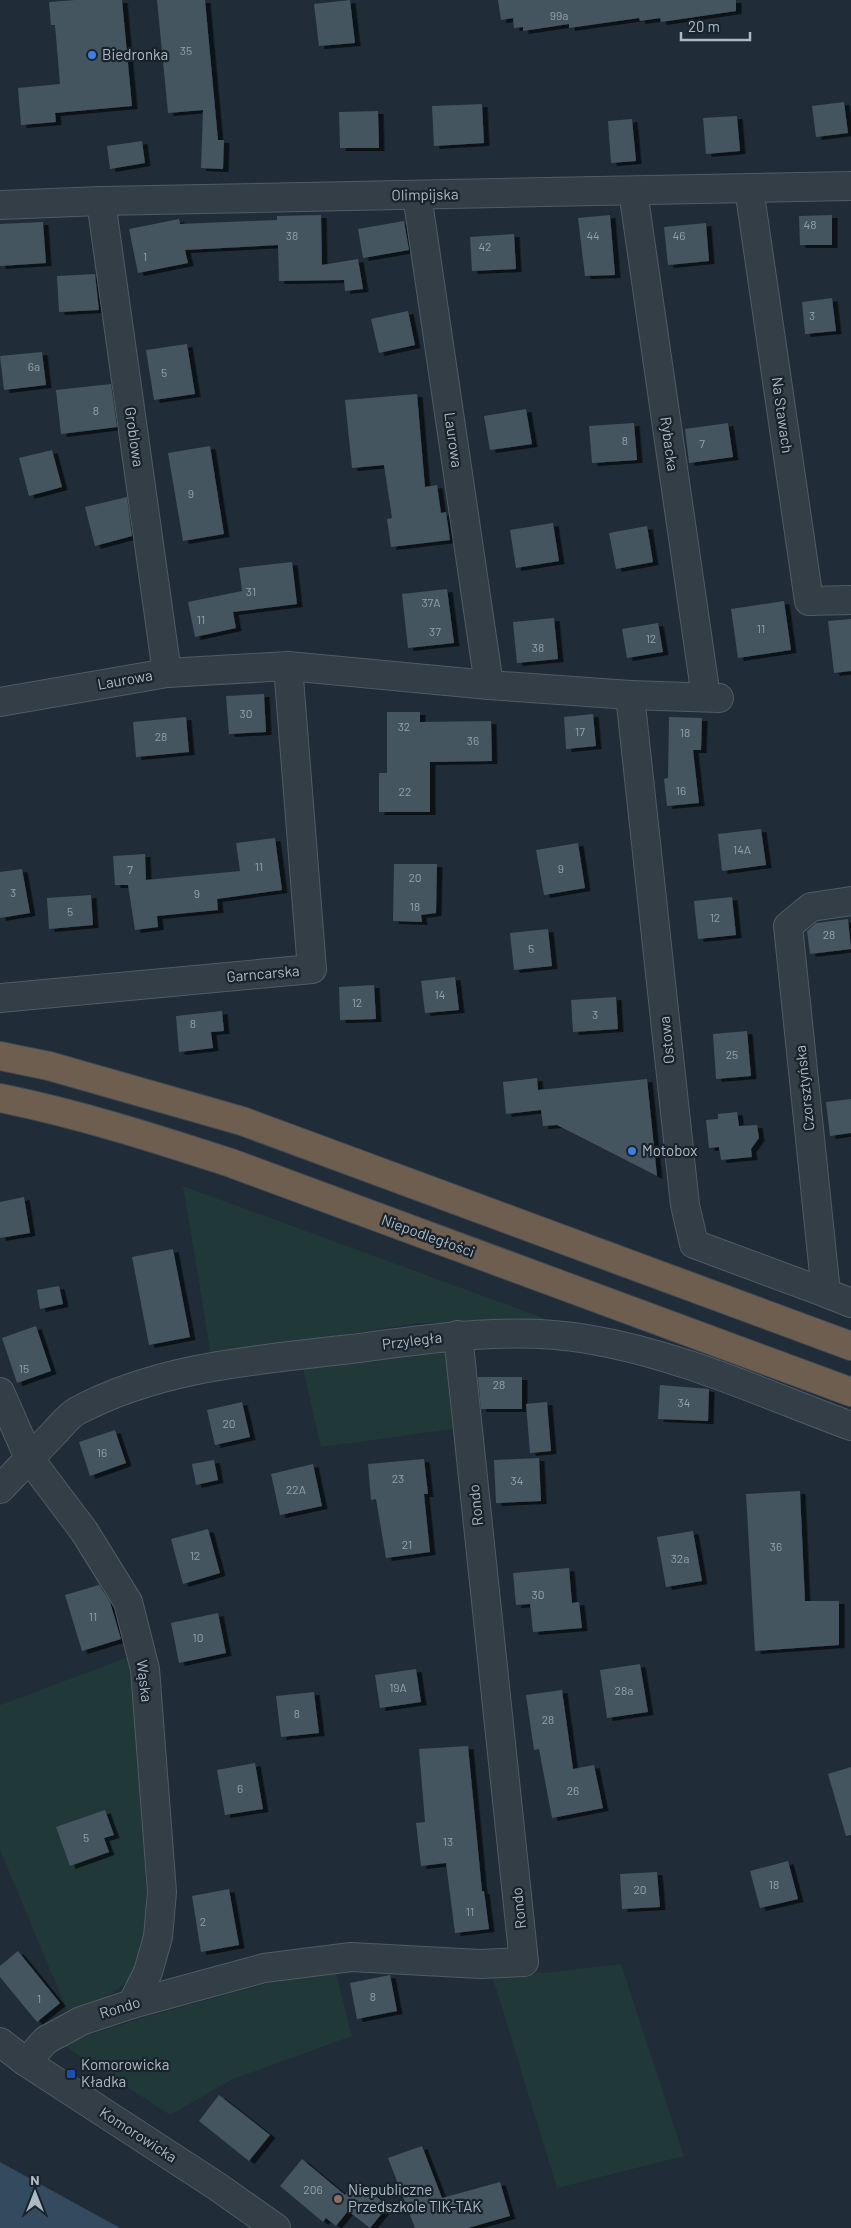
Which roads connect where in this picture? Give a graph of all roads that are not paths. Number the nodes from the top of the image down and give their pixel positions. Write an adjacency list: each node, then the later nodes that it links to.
1 (851, 186): 2 (street, Olimpijska)
2 (749, 188): 3 (street, Olimpijska); 7 (street, Na Stawach)
3 (633, 191): 4 (street, Olimpijska); 12 (street, Rybacka)
4 (417, 195): 5 (street, Olimpijska); 10 (street, Laurowa)
5 (100, 201): 6 (street, Olimpijska); 9 (street, Groblowa)
6 (0, 205)
7 (851, 600)
8 (288, 666): 9 (street, Laurowa); 10 (street, Laurowa); 15 (street, Garncarska)
9 (167, 673): 13 (street, Laurowa)
10 (489, 685): 11 (street, Laurowa)
11 (630, 695): 12 (street, Laurowa); 18 (street, Ostowa)
12 (712, 697)
13 (0, 702)
14 (851, 901): 18 (street, Czorsztyńska)
15 (0, 998)
16 (0, 1056): 21 (highway)
17 (0, 1098): 23 (highway, Niepodległości)
18 (826, 1293): 19 (street)
19 (851, 1303)
20 (458, 1335): 24 (street, Przyległa); 25 (street, Przyległa); 27 (street, Rondo)
21 (851, 1346)
22 (0, 1392): 25 (street, Wąska)
23 (851, 1392)
24 (851, 1426)
25 (29, 1458): 26 (street, Przyległa); 27 (street, Wąska)
26 (0, 1489)
27 (132, 2004): 29 (street, Rondo)
28 (0, 2042): 29 (street, Komorowicka)
29 (26, 2062): 30 (street, Komorowicka)
30 (276, 2228)

